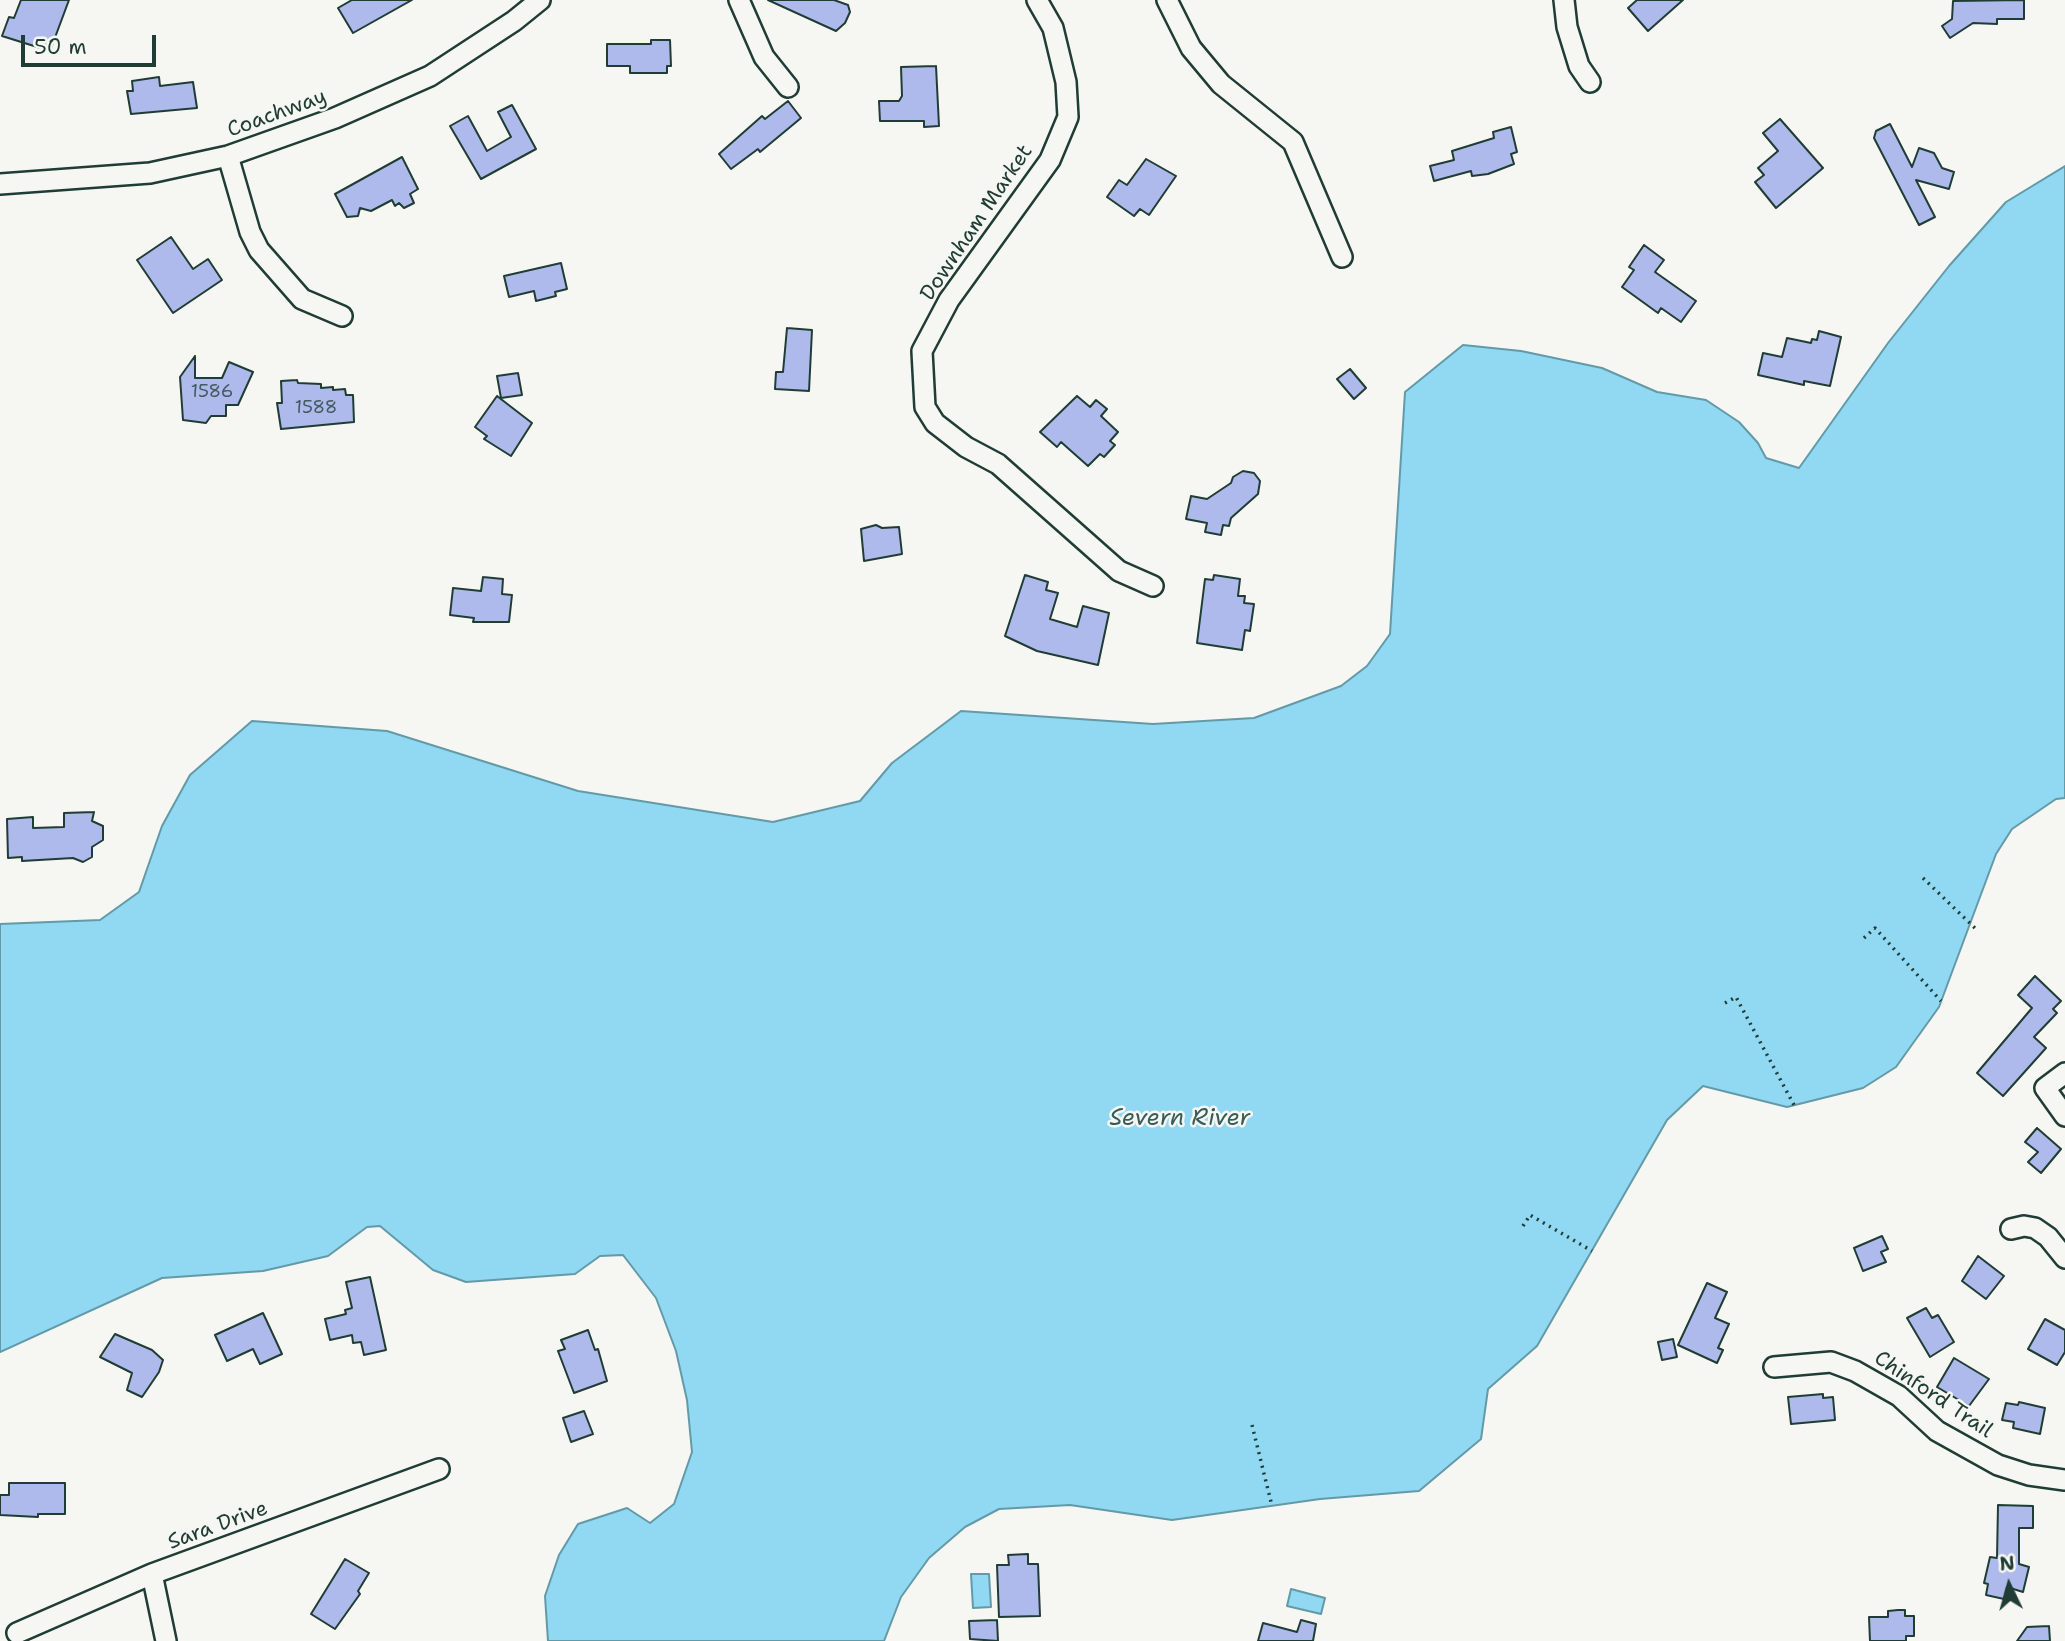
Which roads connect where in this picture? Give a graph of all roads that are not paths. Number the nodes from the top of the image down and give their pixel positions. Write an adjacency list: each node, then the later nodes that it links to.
1 (540, 0): 8 (street, Coachway)
2 (740, 0): 7 (street)
3 (1037, 0): 12 (street, Downham Market)
4 (1167, 0): 10 (street)
5 (1564, 0): 6 (street)
6 (1590, 82)
7 (788, 87)
8 (228, 156): 9 (street, Coachway); 11 (street)
9 (0, 184)
10 (1342, 257)
11 (342, 316)
12 (1153, 586)
13 (2065, 1073): 14 (street)
14 (2065, 1116)
15 (2011, 1229): 16 (street)
16 (2065, 1258)
17 (1774, 1367): 19 (street, Chinford Trail)
18 (439, 1469): 20 (street, Sara Drive)
19 (2065, 1480)
20 (152, 1574): 21 (street, Sara Drive); 22 (street)
21 (17, 1633)
22 (166, 1641)

